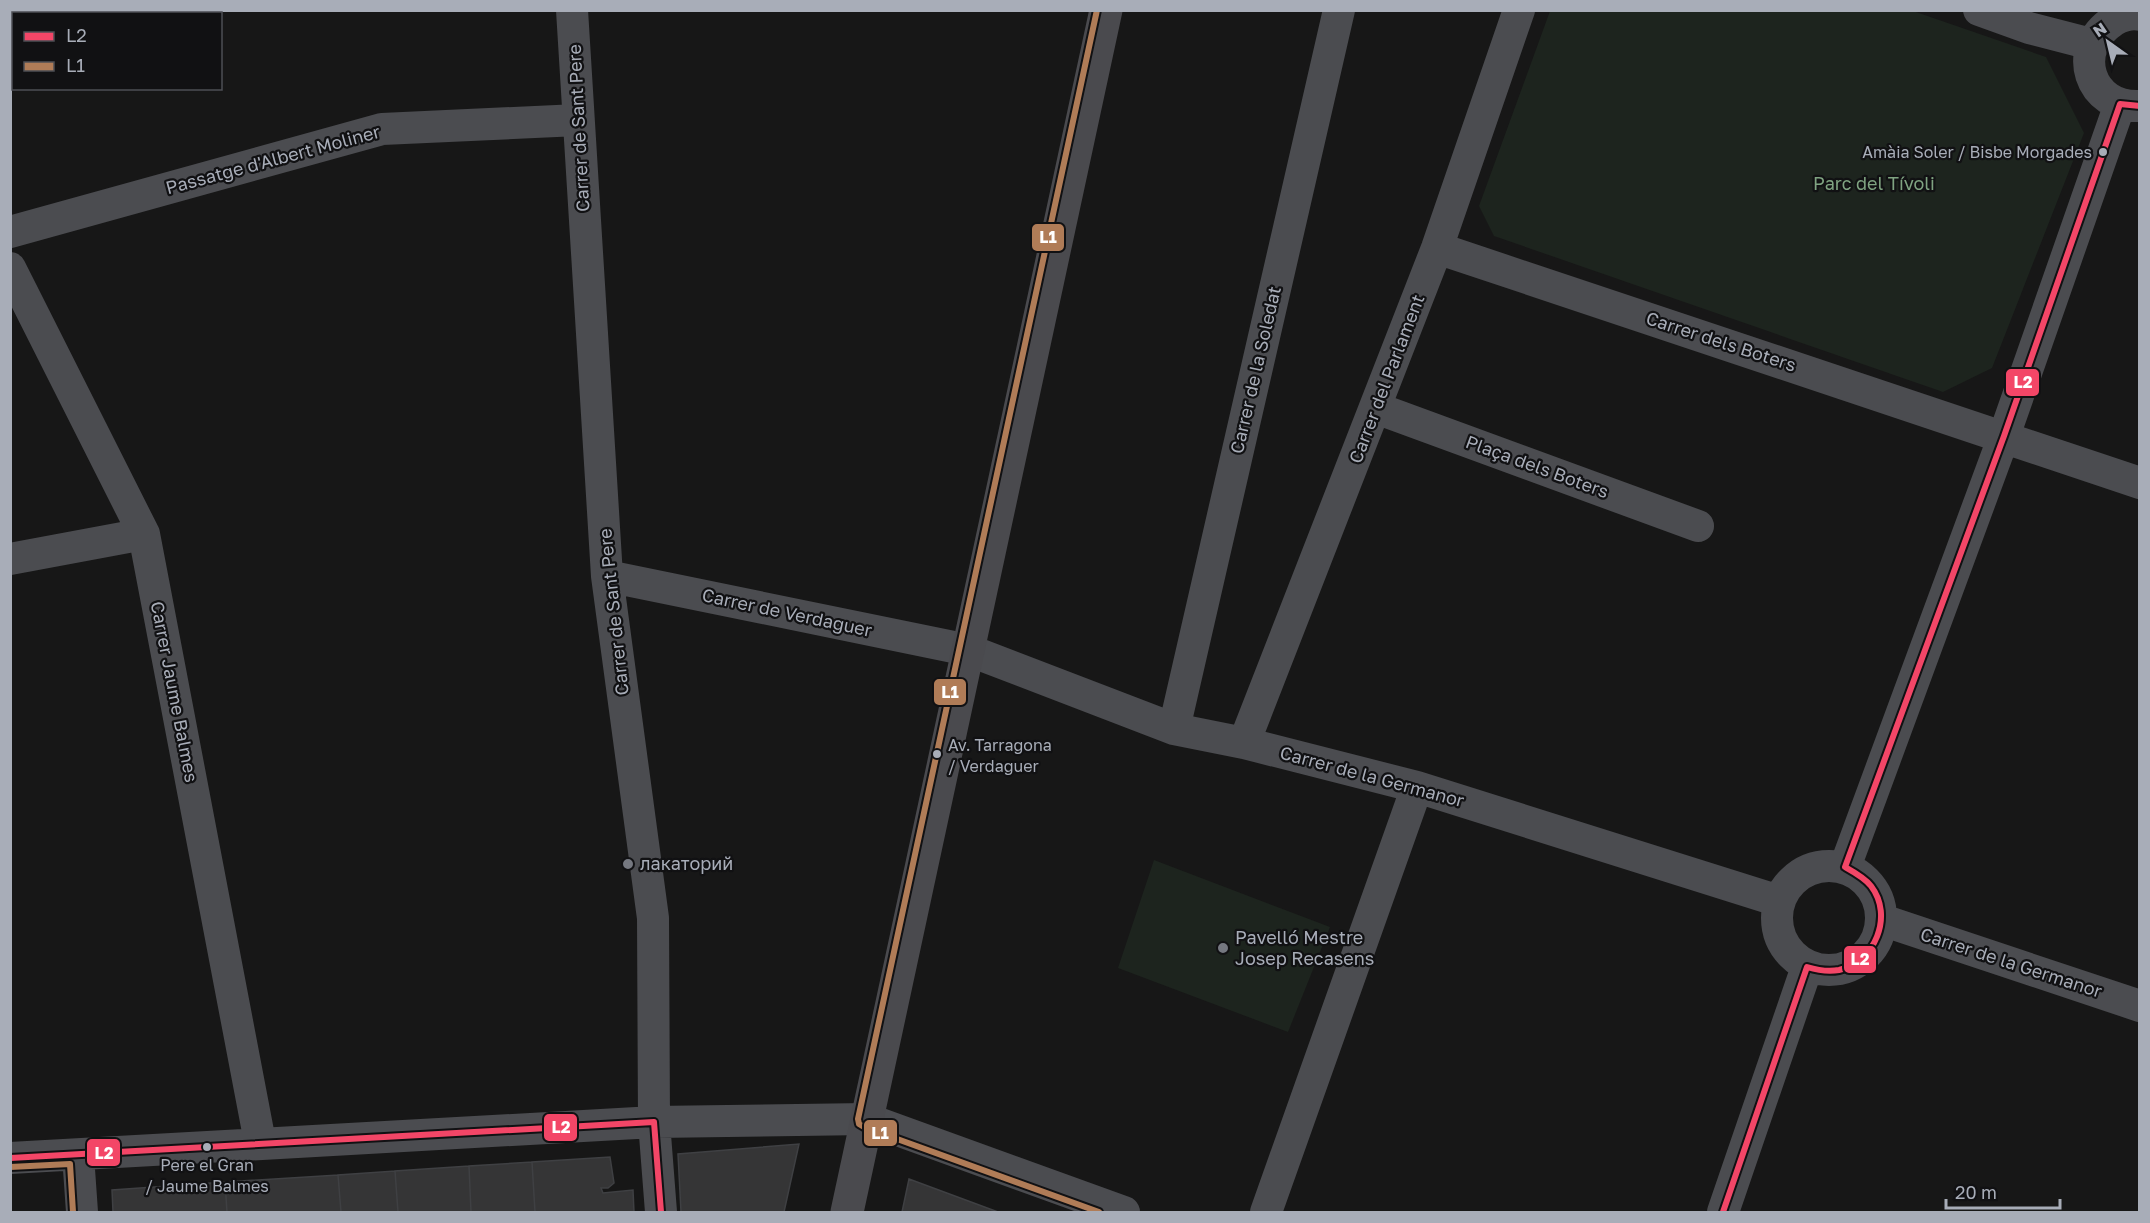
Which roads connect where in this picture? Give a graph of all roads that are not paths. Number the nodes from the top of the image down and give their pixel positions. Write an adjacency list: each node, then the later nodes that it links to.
1 (572, 10): 9 (street, Carrer de Sant Pere)
2 (1106, 10): 20 (street)
3 (1339, 10): 21 (street, Carrer de la Soledat)
4 (1519, 10): 11 (street, Carrer del Parlament)
5 (1979, 10): 7 (street)
6 (2139, 15): 7 (street)
7 (2091, 44): 8 (street)
8 (2130, 105): 14 (street)
9 (578, 120): 10 (street, Passatge d'Albert Moliner); 19 (street, Carrer de Sant Pere)
10 (10, 232)
11 (1437, 248): 13 (street, Carrer del Parlament); 14 (street, Carrer dels Boters)
12 (10, 268): 17 (street, Carrer Jaume Balmes)
13 (1376, 408): 16 (street, Plaça dels Boters); 22 (street, Carrer del Parlament)
14 (2004, 436): 15 (street, Carrer dels Boters); 24 (street)
15 (2139, 483)
16 (1698, 526)
17 (144, 534): 18 (street); 31 (street, Carrer Jaume Balmes)
18 (10, 559)
19 (607, 576): 20 (street, Carrer de Verdaguer); 30 (street, Carrer de Sant Pere)
20 (968, 650): 21 (street, Carrer de la Germanor); 29 (street)
21 (1174, 729): 22 (street, Carrer de la Germanor)
22 (1244, 743): 23 (street, Carrer de la Germanor)
23 (1417, 787): 25 (street, Carrer de la Germanor); 38 (street)
24 (1845, 867): 25 (street); 26 (street)
25 (1779, 901): 27 (street)
26 (1882, 920): 27 (street); 28 (street, Carrer de la Germanor)
27 (1807, 967): 39 (street)
28 (2139, 1006)
29 (867, 1119): 30 (street); 36 (street); 37 (street)
30 (654, 1122): 31 (street); 35 (street, Carrer de Sant Pere)
31 (260, 1143): 32 (street)
32 (78, 1155): 33 (street); 34 (street)
33 (10, 1158)
34 (82, 1212)
35 (661, 1212)
36 (846, 1212)
37 (1124, 1212)
38 (1266, 1212)
39 (1723, 1212)

